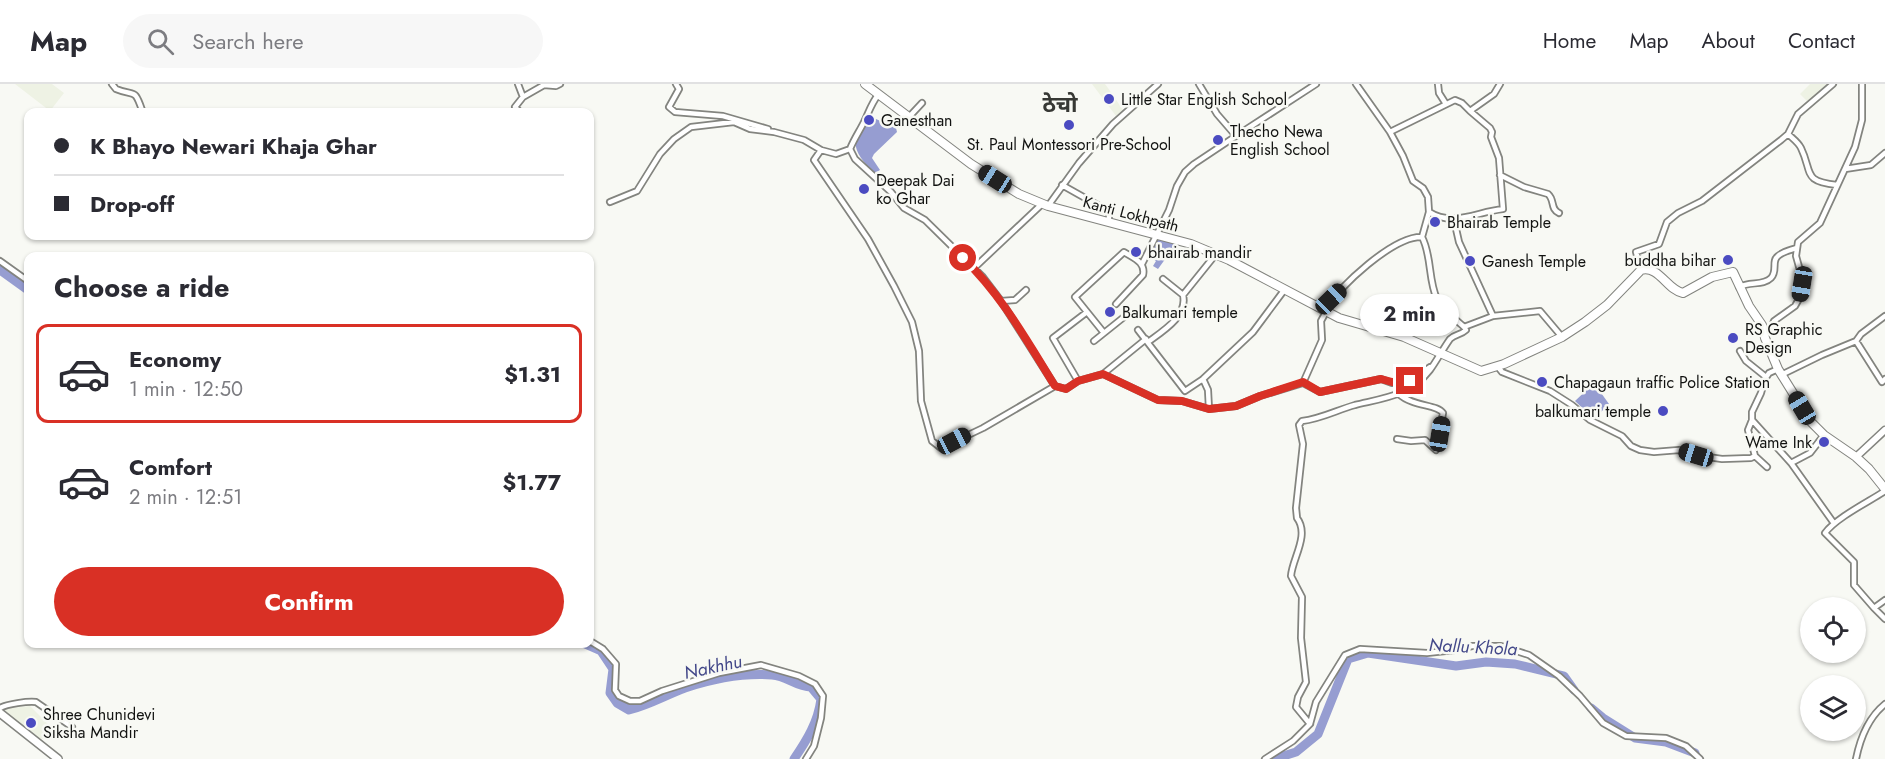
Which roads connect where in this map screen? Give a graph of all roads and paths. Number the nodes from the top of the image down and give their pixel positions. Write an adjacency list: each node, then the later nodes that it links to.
1 (112, 84): 18 (street)
2 (518, 84): 15 (street)
3 (560, 84): 15 (street)
4 (676, 84): 22 (street)
5 (865, 84): 14 (main road, Kanti Lokhpath)
6 (1158, 84): 31 (street)
7 (1199, 84): 25 (street)
8 (1316, 84): 25 (street)
9 (1356, 84): 23 (street)
10 (1438, 84): 17 (street)
11 (1500, 84): 20 (street)
12 (1833, 84): 24 (street)
13 (1862, 84): 29 (street)
14 (878, 95): 21 (main road, Kanti Lokhpath); 26 (street)
15 (523, 97): 19 (street)
16 (922, 103): 21 (street)
17 (1446, 104): 20 (street); 23 (street)
18 (141, 108)
19 (516, 108)
20 (1470, 111): 30 (street)
21 (908, 118): 34 (main road, Kanti Lokhpath)
22 (774, 132): 27 (street); 33 (street)
23 (1390, 132): 35 (street)
24 (1788, 134): 32 (street); 46 (street)
25 (1236, 136): 39 (street)
26 (850, 149): 27 (street); 45 (street)
27 (821, 150): 79 (street)
28 (1885, 153): 29 (street)
29 (1845, 169): 32 (street)
30 (1500, 174): 36 (street); 37 (street)
31 (1062, 185): 34 (street); 38 (street)
32 (1837, 185): 41 (street)
33 (610, 202)
34 (1045, 205): 38 (main road, Kanti Lokhpath); 45 (street)
35 (1429, 212): 37 (street); 40 (street)
36 (1559, 213)
37 (1454, 220): 58 (street)
38 (1108, 222): 39 (main road, Kanti Lokhpath)
39 (1157, 235): 42 (main road, Kanti Lokhpath); 44 (street)
40 (1422, 237): 55 (street); 60 (street)
41 (1796, 248): 49 (street); 62 (street)
42 (1216, 254): 50 (main road, Kanti Lokhpath); 52 (street)
43 (0, 261): 47 (street)
44 (1143, 265): 54 (street); 56 (street)
45 (974, 268): 53 (street)
46 (1641, 270): 49 (main road); 64 (main road, Kanti Lokhpath)
47 (24, 278)
48 (1163, 279): 52 (street)
49 (1739, 287): 62 (main road)
50 (1285, 289): 55 (main road, Kanti Lokhpath); 75 (street)
51 (1026, 290): 53 (street)
52 (1183, 295): 65 (street)
53 (1001, 301): 79 (street)
54 (1116, 304)
55 (1325, 311): 69 (main road, Kanti Lokhpath); 78 (street)
56 (1087, 312): 63 (street); 77 (street)
57 (1124, 316): 63 (street)
58 (1493, 316): 60 (street); 64 (street)
59 (1885, 316): 67 (street)
60 (1464, 327): 69 (street)
61 (1138, 330): 65 (street)
62 (1765, 332): 72 (main road)
63 (1104, 333): 66 (street)
64 (1562, 337): 71 (main road, Kanti Lokhpath)
65 (1147, 340): 73 (street); 75 (street)
66 (1094, 341)
67 (1856, 341): 72 (street); 76 (street)
68 (1740, 351): 74 (street)
69 (1441, 353): 70 (street); 71 (main road, Kanti Lokhpath)
70 (1434, 364): 78 (street); 80 (street)
71 (1498, 367): 86 (street)
72 (1780, 372): 74 (street); 84 (main road)
73 (1103, 374): 77 (street); 81 (street)
74 (1766, 377): 82 (street)
75 (1203, 379): 81 (street)
76 (1885, 379)
77 (1078, 381): 79 (street)
78 (1303, 382): 81 (street)
79 (1055, 386)
80 (1399, 394): 85 (street); 99 (street)
81 (1209, 409)
82 (1752, 420): 86 (street); 88 (street)
83 (1885, 430): 87 (street)
84 (1824, 435): 87 (main road); 88 (street)
85 (1397, 439)
86 (1755, 456): 89 (street)
87 (1856, 457): 90 (main road)
88 (1791, 463): 91 (street)
89 (1767, 467)
90 (1885, 489): 91 (street)
91 (1833, 522): 93 (street)
92 (1885, 600): 93 (street)
93 (1874, 608): 94 (street)
94 (1885, 619)
95 (594, 643): 102 (street)
96 (1885, 704): 105 (street)
97 (0, 708): 100 (street)
98 (0, 713): 101 (main road)
99 (1310, 724): 103 (street); 104 (street)
100 (72, 727)
101 (58, 759)
102 (806, 759)
103 (1265, 759)
104 (1700, 759)
105 (1856, 759)

